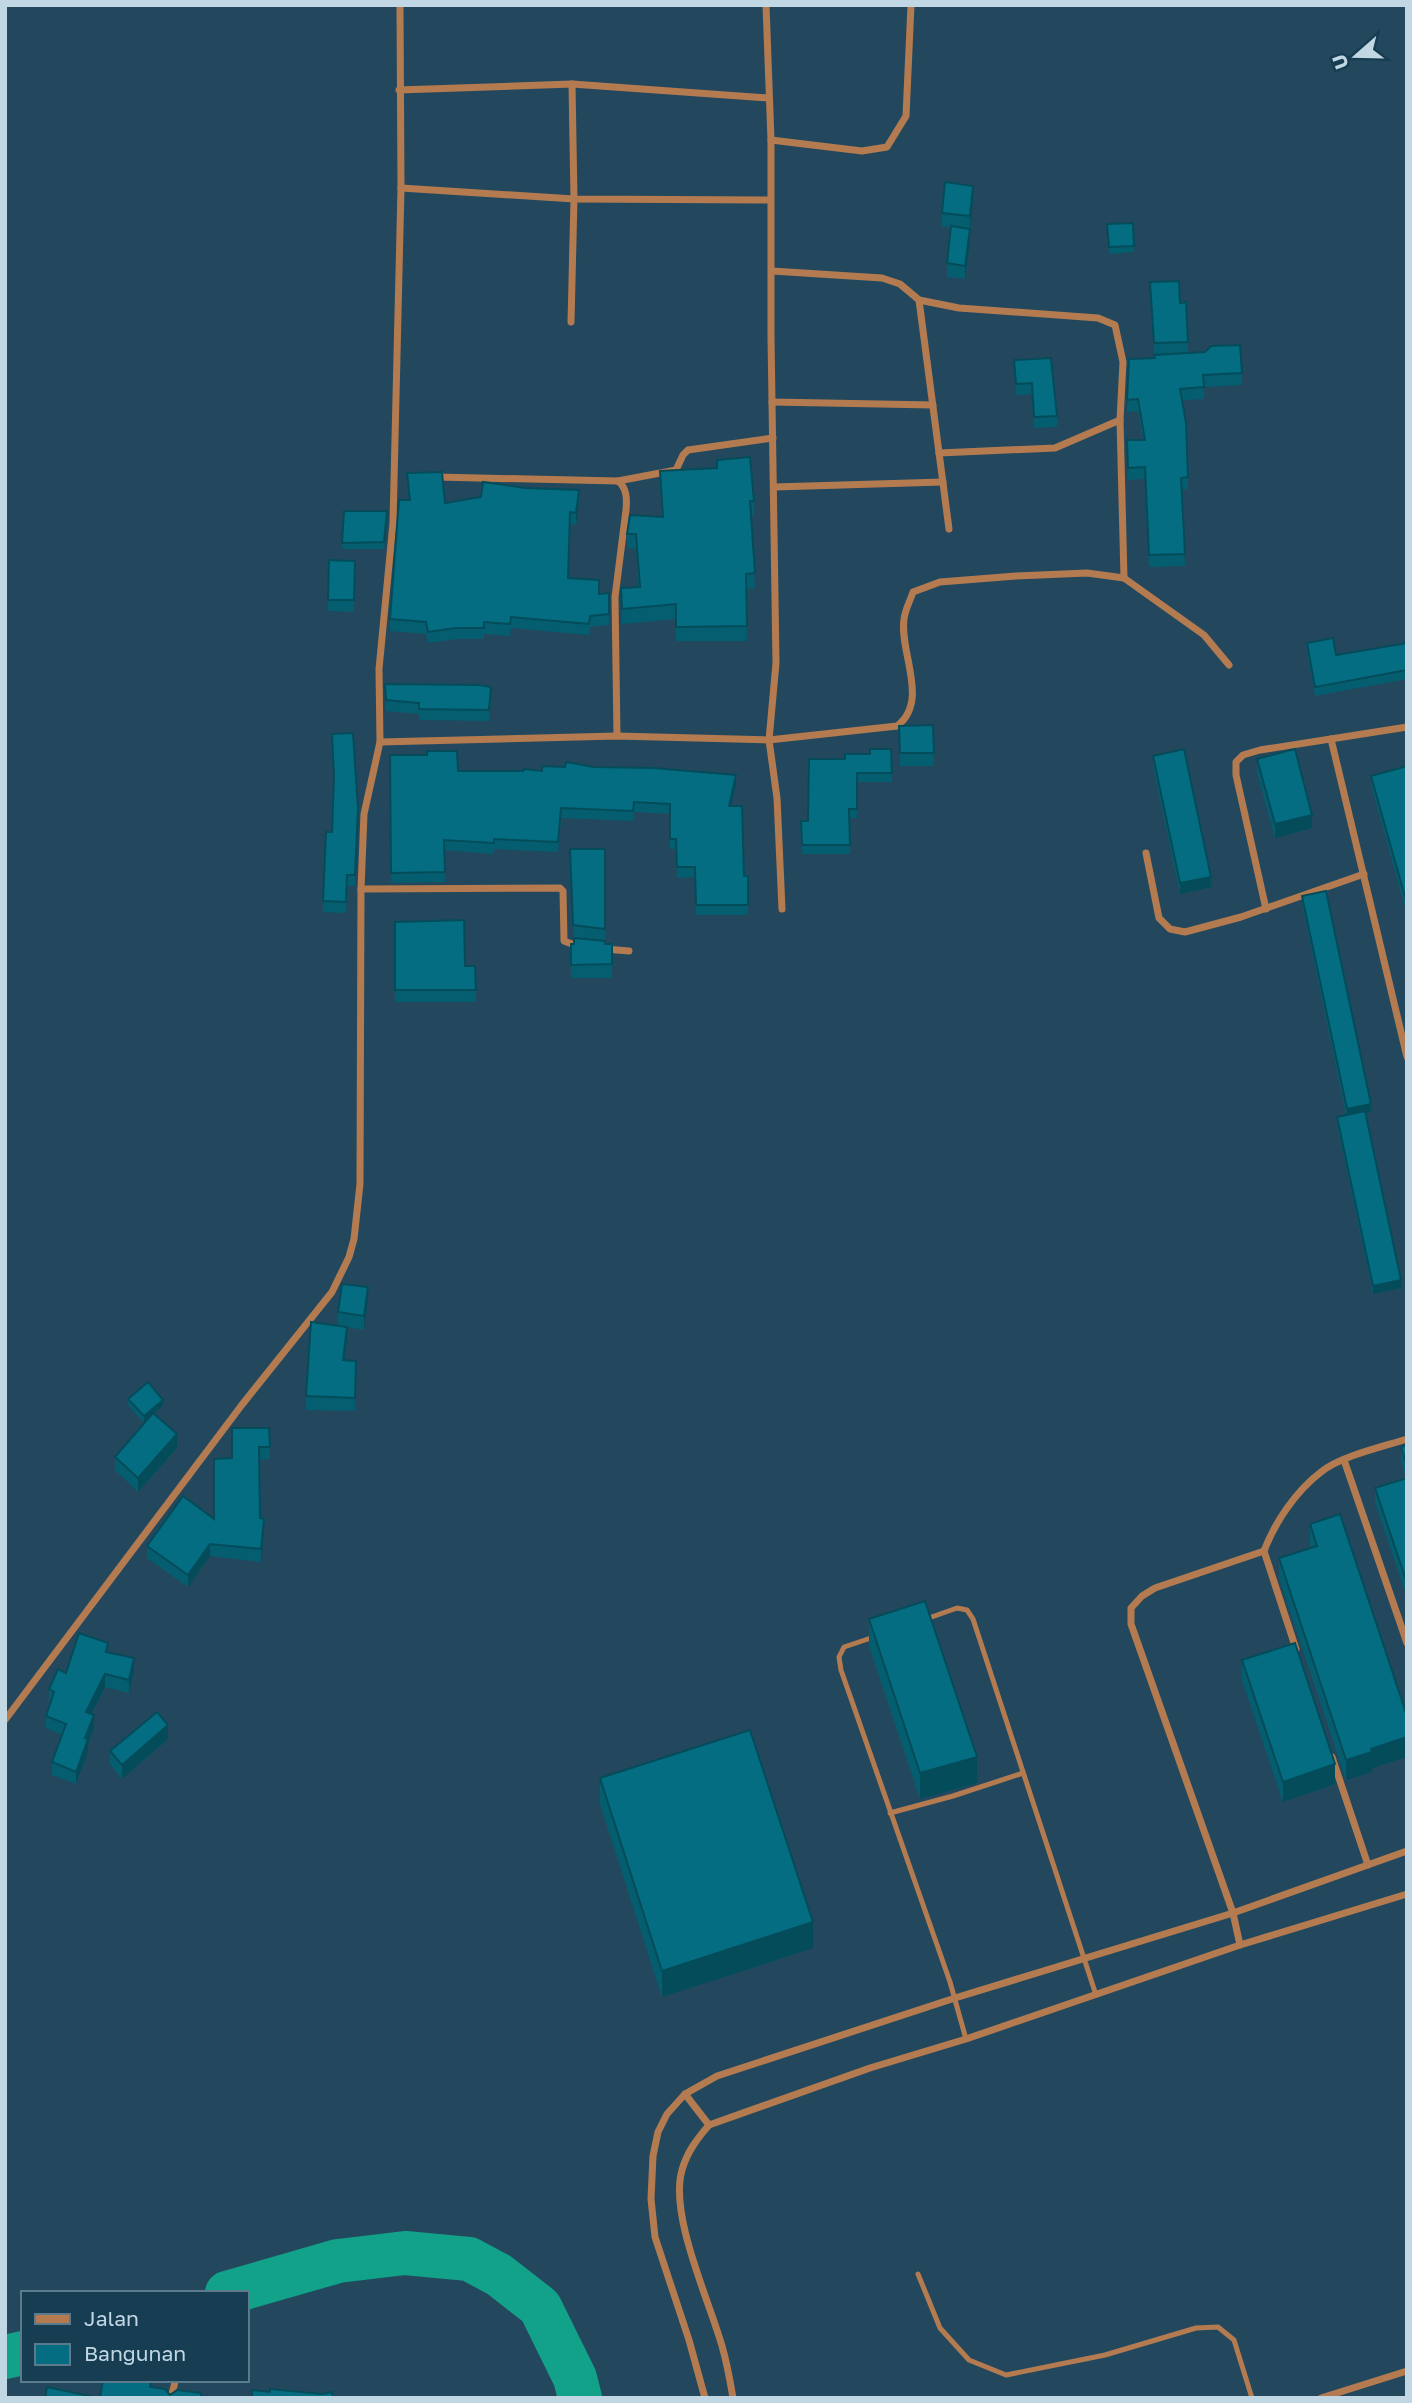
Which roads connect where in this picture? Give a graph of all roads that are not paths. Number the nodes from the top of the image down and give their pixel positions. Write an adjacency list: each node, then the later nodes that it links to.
1 (400, 5): 5 (street)
2 (766, 5): 6 (street)
3 (911, 5): 7 (street)
4 (572, 84): 5 (street); 6 (street); 9 (street)
5 (399, 90): 8 (street)
6 (769, 98): 7 (street)
7 (771, 140): 10 (street)
8 (401, 188): 9 (street); 21 (street)
9 (574, 198): 10 (street); 13 (street)
10 (770, 200): 11 (street)
11 (772, 271): 12 (street); 16 (street)
12 (919, 300): 15 (street); 17 (street)
13 (571, 322)
14 (1137, 361): 15 (street)
15 (1123, 362): 18 (street)
16 (772, 402): 17 (street); 19 (street)
17 (933, 405): 20 (street)
18 (1121, 420): 20 (street); 28 (street)
19 (773, 438): 24 (street); 26 (street)
20 (939, 453): 25 (street)
21 (393, 476): 22 (street); 34 (street)
22 (407, 477)
23 (421, 477): 24 (street)
24 (618, 481): 31 (street)
25 (943, 482): 26 (street); 27 (street)
26 (774, 487): 33 (street)
27 (949, 529)
28 (1124, 578): 29 (street); 33 (street)
29 (1229, 665)
30 (1407, 727): 32 (street)
31 (617, 736): 33 (street); 34 (street)
32 (1331, 739): 36 (street); 39 (street)
33 (769, 740): 38 (street)
34 (380, 742): 37 (street)
35 (1146, 853): 39 (street)
36 (1364, 874): 39 (street); 41 (street)
37 (361, 889): 40 (street); 49 (street)
38 (782, 909)
39 (1266, 909)
40 (629, 951)
41 (1407, 1057)
42 (1407, 1439): 43 (street)
43 (1344, 1460): 44 (street); 47 (street)
44 (1264, 1551): 48 (street); 56 (street)
45 (919, 1621): 51 (lane)
46 (882, 1634): 52 (lane)
47 (1407, 1643)
48 (1299, 1656)
49 (5, 1720)
50 (1329, 1747): 54 (street)
51 (1023, 1773): 52 (lane); 58 (lane)
52 (890, 1813): 60 (lane)
53 (1407, 1851): 54 (street)
54 (1368, 1866): 56 (street)
55 (1407, 1894): 57 (street)
56 (1233, 1913): 57 (street); 58 (street)
57 (1240, 1945): 59 (street)
58 (1084, 1959): 59 (lane); 60 (street)
59 (1096, 1994): 61 (street)
60 (955, 1998): 61 (lane); 62 (street)
61 (966, 2039): 63 (street)
62 (685, 2094): 63 (street); 68 (street)
63 (709, 2125): 69 (street)
64 (918, 2274): 70 (lane)
65 (1407, 2371): 71 (street)
66 (175, 2382): 67 (street)
67 (171, 2398)
68 (705, 2398)
69 (733, 2398)
70 (1252, 2398)
71 (1321, 2398)

